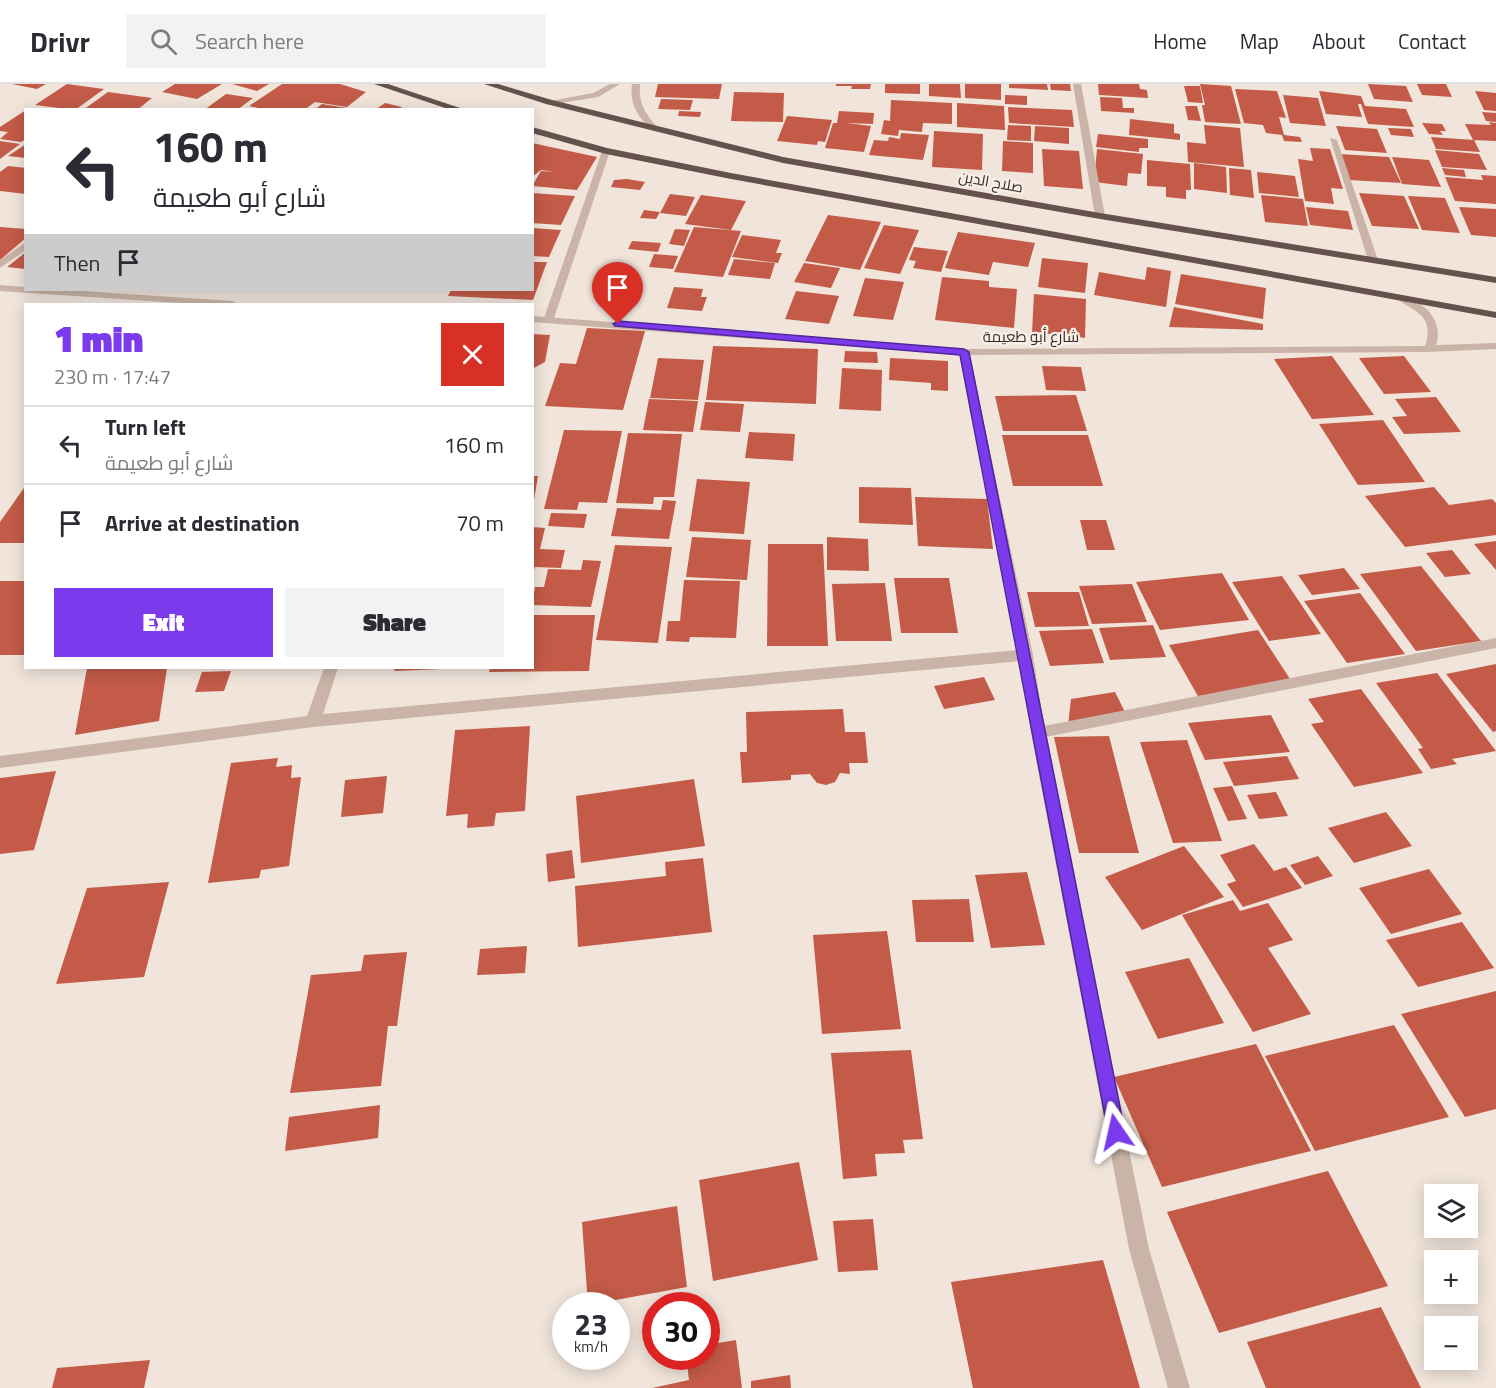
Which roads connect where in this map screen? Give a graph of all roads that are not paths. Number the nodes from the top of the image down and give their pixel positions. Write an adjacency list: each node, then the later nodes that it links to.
1 (379, 84): 7 (highway)
2 (488, 84): 6 (highway, صلاح الدين)
3 (616, 84): 6 (street)
4 (636, 84): 8 (street)
5 (1077, 84): 12 (street)
6 (549, 102): 8 (highway, صلاح الدين)
7 (456, 108)
8 (654, 128): 12 (highway, صلاح الدين)
9 (534, 131): 11 (highway)
10 (1333, 140): 14 (street)
11 (606, 151): 20 (highway); 23 (street)
12 (1100, 216): 14 (highway, صلاح الدين)
13 (24, 246): 15 (street)
14 (1373, 260): 16 (highway, صلاح الدين)
15 (0, 265)
16 (1496, 280)
17 (0, 288): 18 (street)
18 (24, 290)
19 (44, 291): 21 (street)
20 (1402, 298): 22 (highway); 26 (street)
21 (218, 303)
22 (1496, 315)
23 (549, 318): 24 (street, شارع أبو طعيمة); 27 (street, شارع أبو طعيمة)
24 (534, 319)
25 (1496, 346): 26 (street, شارع أبو طعيمة)
26 (1429, 349): 27 (street, شارع أبو طعيمة)
27 (964, 352): 29 (street)
28 (1496, 643): 32 (street)
29 (1026, 655): 31 (street); 32 (street)
30 (331, 669): 31 (street)
31 (313, 721): 33 (street)
32 (1038, 733): 34 (street)
33 (0, 762)
34 (1179, 1388)

